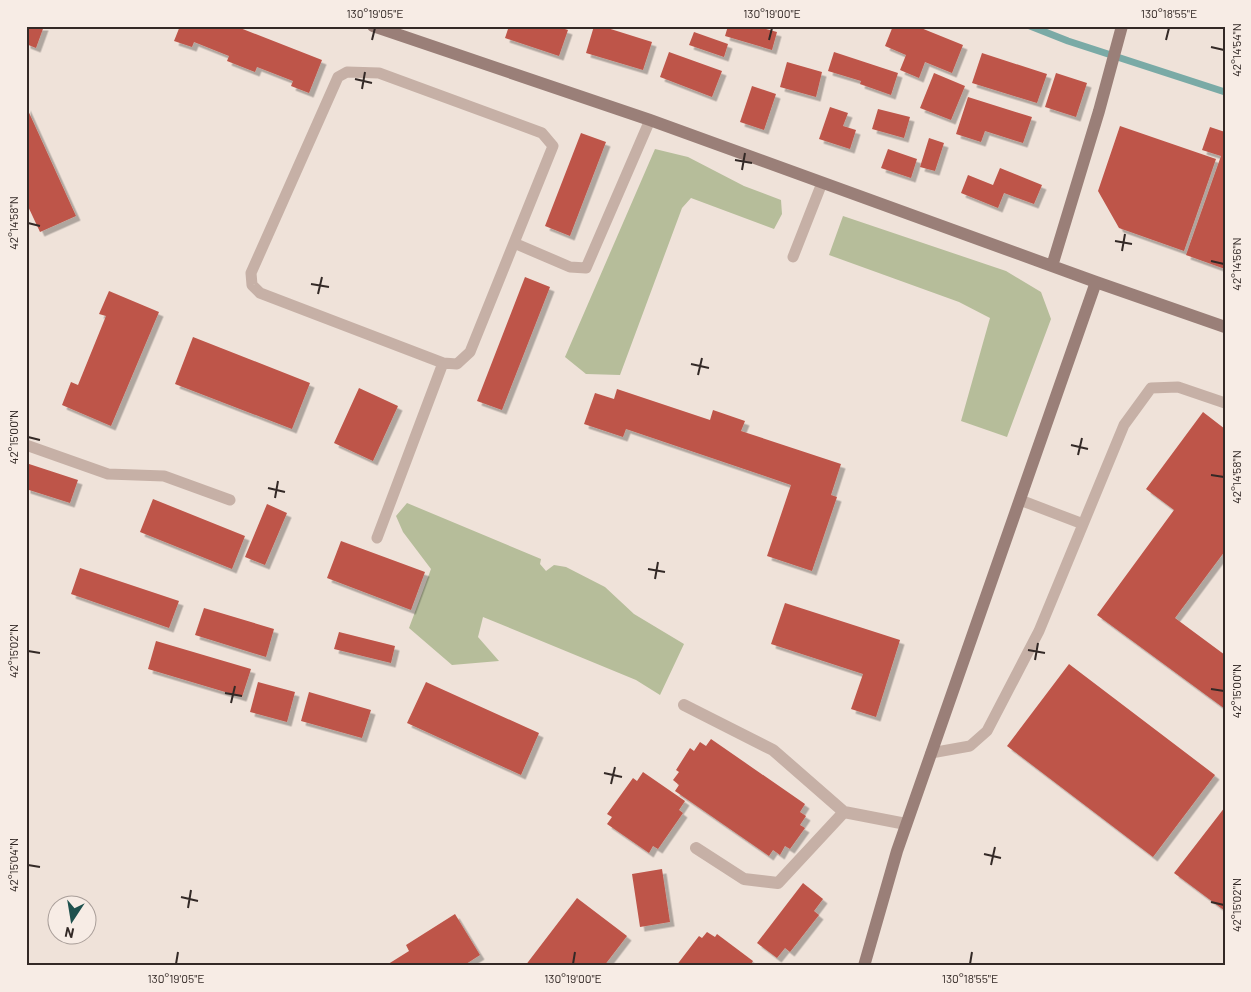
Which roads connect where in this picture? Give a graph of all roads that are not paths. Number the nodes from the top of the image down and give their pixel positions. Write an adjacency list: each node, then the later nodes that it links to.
1 (373, 26): 3 (street)
2 (1122, 26): 7 (street)
3 (650, 120): 4 (street); 5 (lane)
4 (822, 183): 6 (lane); 7 (street)
5 (514, 243): 10 (lane); 10 (lane)
6 (793, 257)
7 (1052, 266): 8 (street)
8 (1096, 282): 9 (street); 14 (street)
9 (1225, 327)
10 (443, 363): 16 (lane)
11 (1225, 403): 15 (lane)
12 (26, 445): 13 (lane)
13 (230, 500)
14 (1020, 500): 15 (lane); 18 (street)
15 (1083, 524): 18 (lane)
16 (377, 538)
17 (684, 705): 19 (street)
18 (931, 753): 20 (street)
19 (844, 812): 20 (street); 21 (street)
20 (906, 824): 22 (street)
21 (696, 848)
22 (864, 966)

